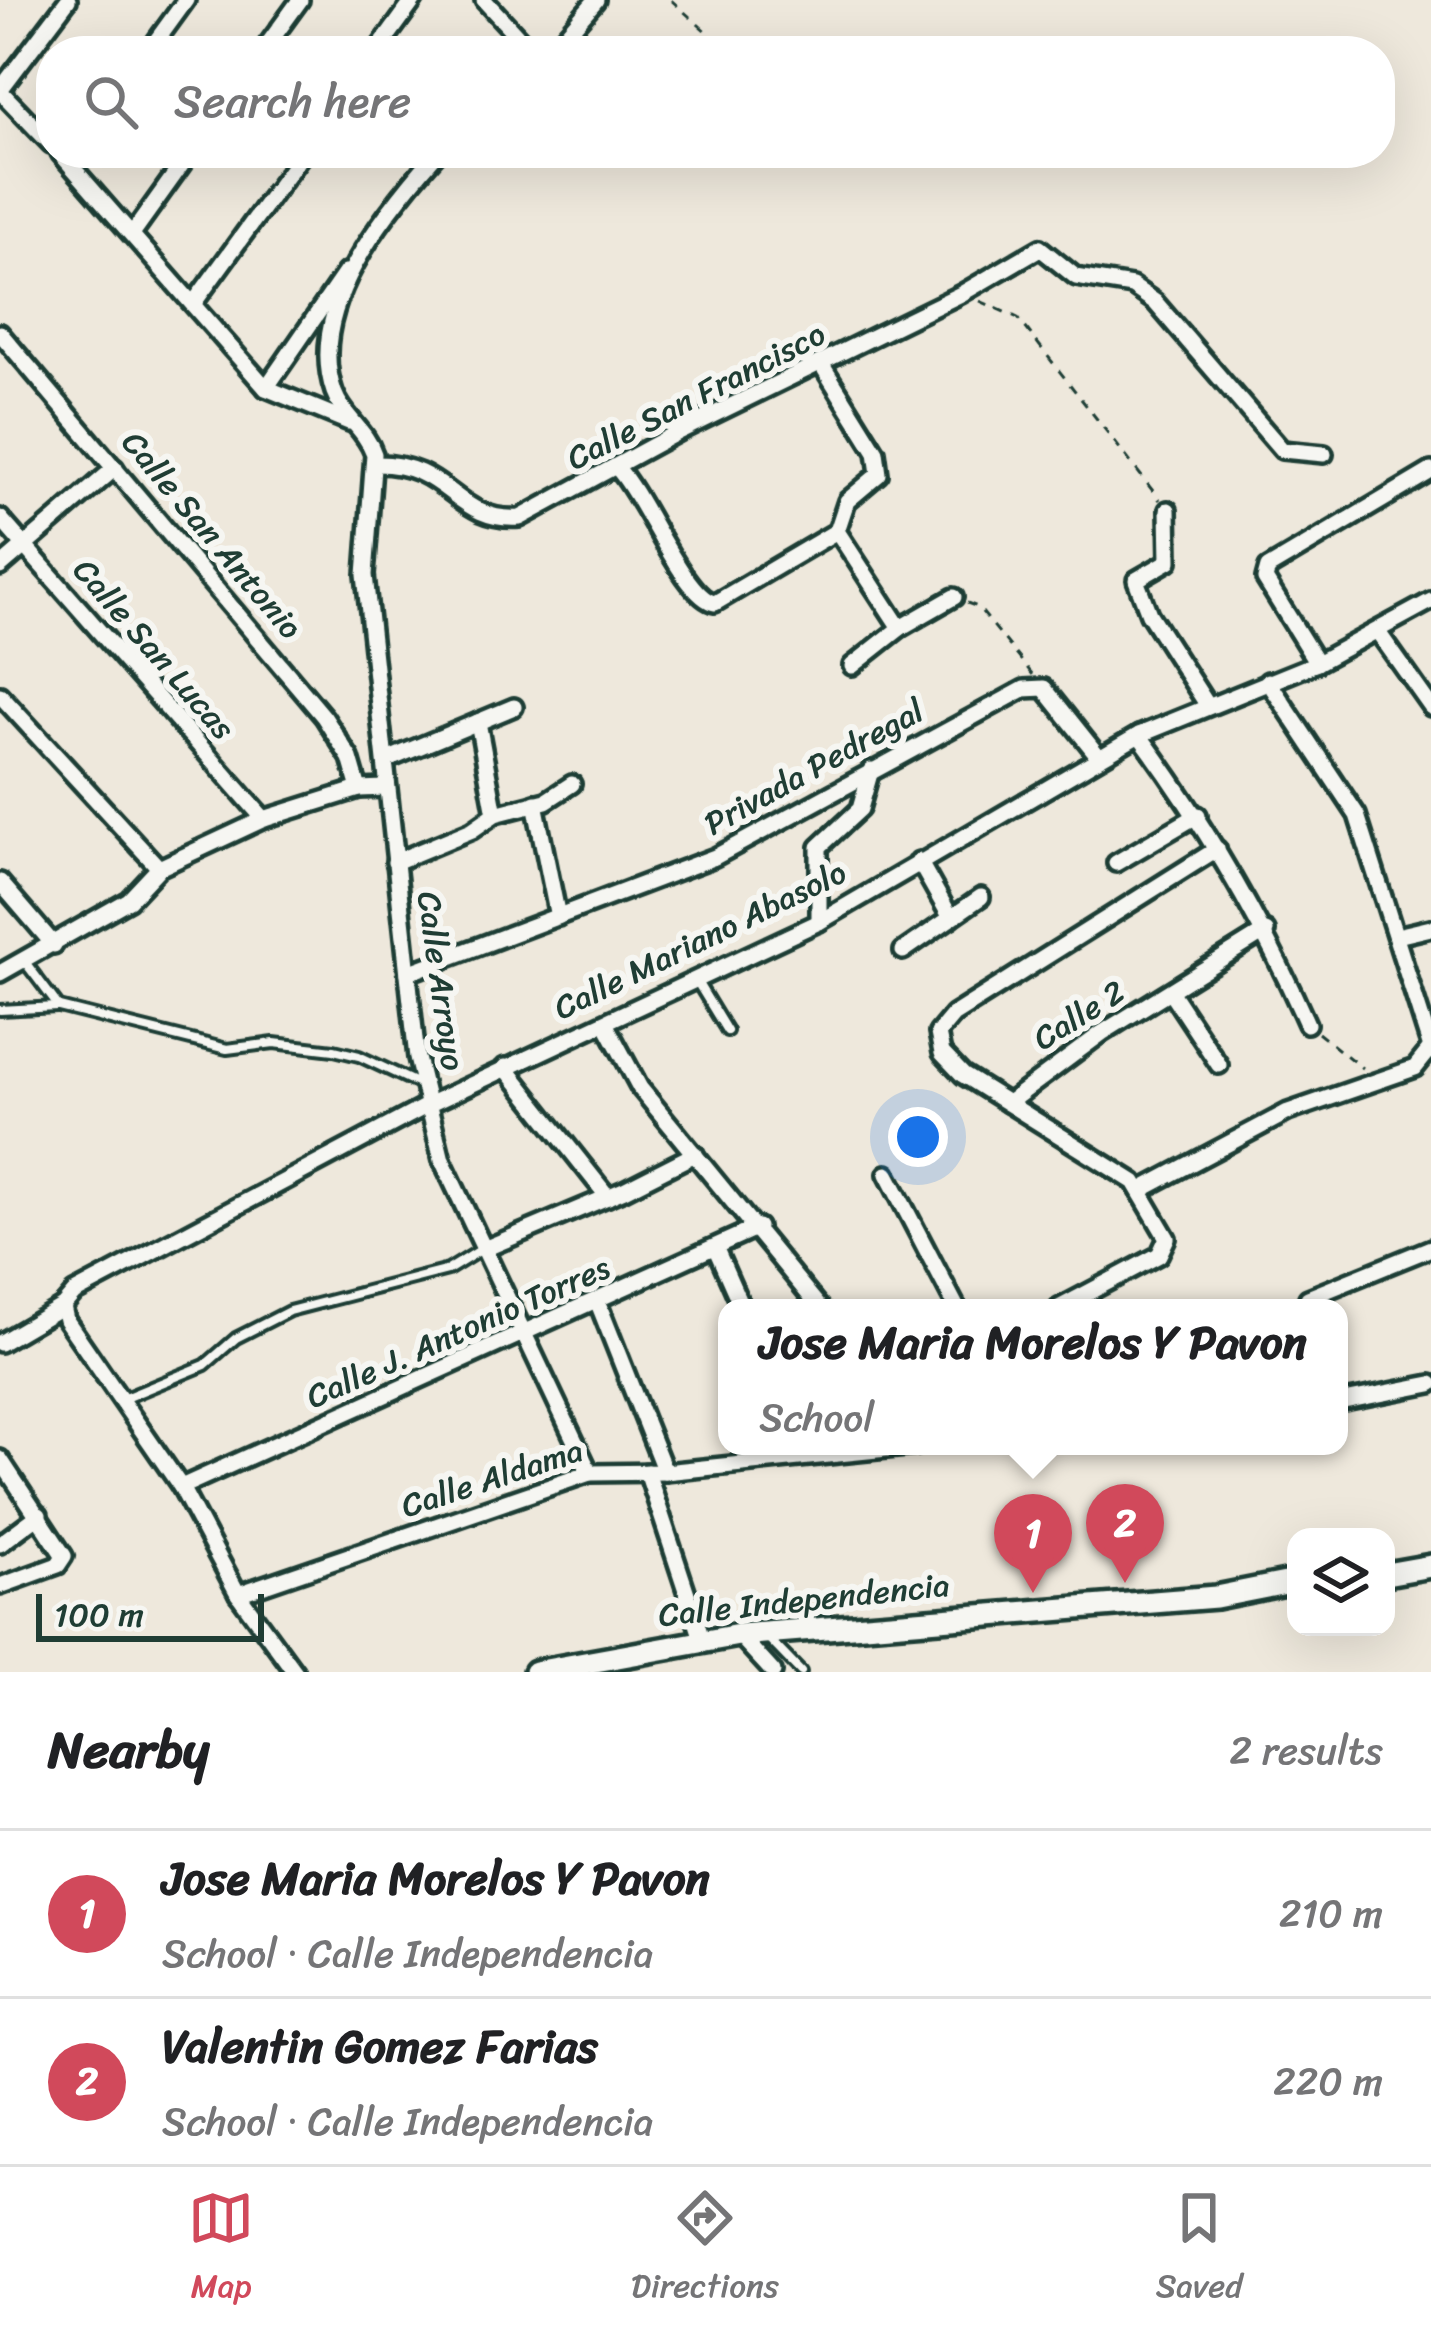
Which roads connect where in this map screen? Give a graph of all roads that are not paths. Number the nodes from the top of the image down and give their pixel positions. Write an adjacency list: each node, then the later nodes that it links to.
1 (68, 0): 7 (street)
2 (186, 0): 8 (street)
3 (300, 0): 9 (street)
4 (414, 0): 10 (street)
5 (484, 0): 11 (street)
6 (596, 0): 12 (street)
7 (41, 36)
8 (160, 36)
9 (274, 36)
10 (388, 36)
11 (517, 36)
12 (568, 36)
13 (36, 42): 14 (street)
14 (0, 90): 15 (street)
15 (36, 128)
16 (78, 168): 20 (street)
17 (179, 168): 20 (street)
18 (292, 168): 22 (street)
19 (426, 168): 21 (street)
20 (132, 234): 22 (street)
21 (352, 264): 25 (street); 26 (street)
22 (193, 304): 25 (street)
23 (0, 333): 29 (street, Calle San Antonio)
24 (822, 365): 27 (street, Calle San Francisco); 30 (street, Calle San Francisco); 34 (street)
25 (266, 388): 26 (street)
26 (351, 424): 28 (street)
27 (1324, 454)
28 (374, 464): 30 (street, Calle San Francisco); 51 (street, Calle Arroyo)
29 (115, 468): 35 (street); 54 (street, Calle San Antonio)
30 (618, 469): 34 (street)
31 (1431, 471): 41 (street)
32 (1168, 510): 45 (street)
33 (0, 518): 35 (street, Calle San Lucas)
34 (837, 531): 39 (street)
35 (25, 547): 36 (street); 59 (street, Calle San Lucas)
36 (0, 567)
37 (954, 597): 39 (street)
38 (1431, 601): 40 (street, Calle Mariano Abasolo)
39 (900, 628): 42 (street)
40 (1378, 632): 41 (street, Calle Mariano Abasolo); 47 (street)
41 (1316, 662): 43 (street, Calle Mariano Abasolo)
42 (852, 666)
43 (1268, 681): 45 (street, Calle Mariano Abasolo); 72 (street)
44 (0, 695): 64 (street)
45 (1208, 706): 49 (street, Calle Mariano Abasolo)
46 (514, 707): 48 (street)
47 (1431, 707)
48 (478, 722): 51 (street); 57 (street)
49 (1139, 735): 50 (street, Calle Mariano Abasolo); 58 (street)
50 (1100, 757): 52 (street, Privada Pedregal); 61 (street, Calle Mariano Abasolo)
51 (387, 760): 55 (street, Calle Arroyo)
52 (872, 770): 67 (street, Privada Pedregal); 69 (street)
53 (572, 784): 56 (street)
54 (359, 788): 55 (street); 59 (street)
55 (386, 788): 62 (street, Calle Arroyo)
56 (535, 802): 57 (street); 67 (street)
57 (495, 814): 62 (street)
58 (1198, 815): 60 (street); 63 (street)
59 (264, 819): 64 (street)
60 (1217, 848): 71 (street); 89 (street)
61 (919, 861): 68 (street); 69 (street, Calle Mariano Abasolo)
62 (395, 862): 77 (street, Calle Arroyo)
63 (1116, 863)
64 (160, 868): 73 (street)
65 (0, 882): 73 (street)
66 (981, 898): 68 (street)
67 (558, 917): 77 (street, Privada Pedregal)
68 (951, 918): 74 (street)
69 (819, 922): 78 (street, Calle Mariano Abasolo)
70 (1431, 928): 72 (street)
71 (1266, 931): 79 (street, Calle 2); 83 (street)
72 (1397, 936): 85 (street)
73 (55, 945): 75 (street)
74 (903, 951)
75 (24, 960): 76 (street); 80 (lane)
76 (0, 973)
77 (408, 973): 88 (street, Calle Arroyo)
78 (695, 979): 82 (street, Calle Mariano Abasolo); 84 (lane)
79 (1172, 994): 86 (street); 89 (street, Calle 2)
80 (59, 1007): 81 (lane); 88 (lane)
81 (0, 1010)
82 (605, 1023): 87 (street, Calle Mariano Abasolo); 90 (street)
83 (1307, 1024)
84 (727, 1031)
85 (1431, 1048): 92 (street)
86 (1219, 1065)
87 (505, 1067): 88 (street, Calle Mariano Abasolo); 93 (street)
88 (427, 1096): 96 (street, Calle Arroyo); 104 (street, Calle Mariano Abasolo)
89 (1008, 1103): 92 (street)
90 (694, 1154): 93 (street); 94 (street)
91 (887, 1174): 101 (street)
92 (1142, 1190): 102 (street)
93 (608, 1197): 96 (street)
94 (758, 1227): 97 (street, Calle J. Antonio Torres); 100 (street)
95 (1431, 1248): 98 (street)
96 (484, 1249): 105 (street, Calle Arroyo); 108 (lane)
97 (716, 1249): 99 (street); 103 (street, Calle J. Antonio Torres)
98 (1308, 1298)
99 (738, 1299)
100 (806, 1299)
101 (952, 1299)
102 (1076, 1299)
103 (598, 1303): 105 (street, Calle J. Antonio Torres); 113 (street)
104 (63, 1306): 106 (street, Calle Mariano Abasolo); 108 (street)
105 (523, 1335): 114 (street, Calle Arroyo); 115 (street, Calle J. Antonio Torres)
106 (0, 1343)
107 (1431, 1384): 109 (street)
108 (120, 1400): 115 (street)
109 (1348, 1400)
110 (791, 1455): 113 (street, Calle Aldama)
111 (0, 1459): 116 (street)
112 (647, 1472): 113 (street, Calle Aldama); 114 (street, Calle Aldama); 125 (street)
113 (665, 1472)
114 (590, 1473): 122 (street, Calle Aldama)
115 (181, 1487): 122 (street)
116 (39, 1515): 117 (street); 121 (street)
117 (0, 1544)
118 (1431, 1566): 119 (street)
119 (1395, 1572)
120 (1287, 1583): 123 (street, Calle Independencia)
121 (0, 1586)
122 (238, 1594): 126 (street)
123 (764, 1633): 124 (street, Calle Independencia); 129 (lane)
124 (739, 1635): 125 (street, Calle Independencia); 128 (street)
125 (702, 1640): 127 (street, Calle Independencia)
126 (295, 1672)
127 (535, 1672)
128 (773, 1672)
129 (801, 1672)

